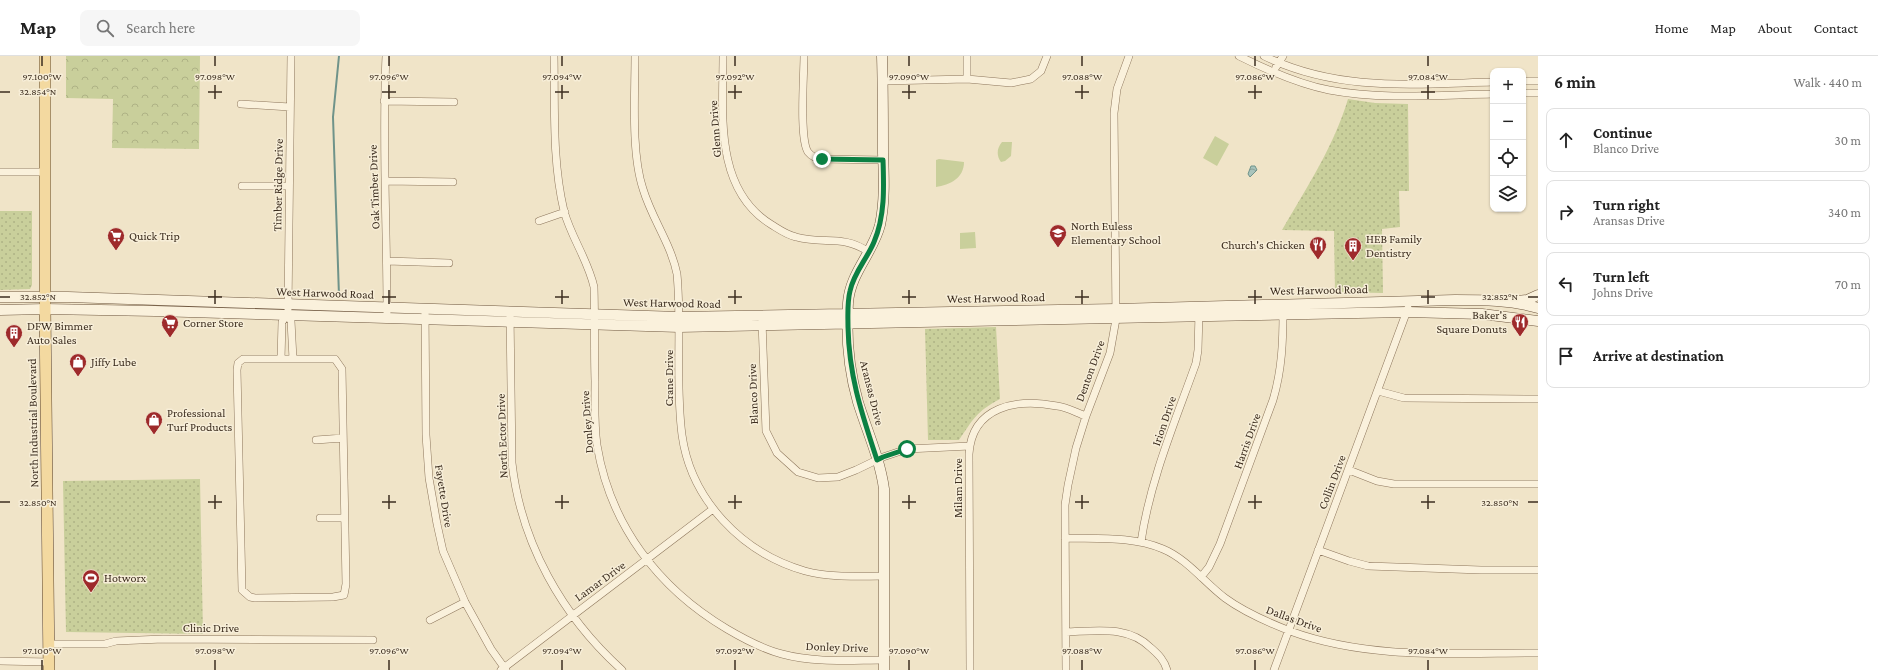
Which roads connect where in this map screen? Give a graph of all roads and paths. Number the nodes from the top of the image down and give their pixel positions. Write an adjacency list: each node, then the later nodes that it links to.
1 (45, 56): 35 (main road, North Industrial Boulevard)
2 (291, 56): 32 (street, Timber Ridge Drive)
3 (386, 56): 29 (street, Oak Timber Drive)
4 (554, 56): 40 (street, Donley Drive)
5 (635, 56): 71 (street, Crane Drive)
6 (723, 56): 42 (street, Glenn Drive)
7 (804, 56): 33 (street)
8 (882, 56): 18 (main road, Aransas Drive)
9 (967, 56): 17 (street)
10 (1047, 56): 17 (street)
11 (1129, 56): 63 (street, Denton Drive)
12 (1239, 56): 16 (street)
13 (1264, 56): 15 (street)
14 (1283, 56): 15 (street)
15 (1278, 63): 16 (street); 19 (street)
16 (1273, 72): 24 (street)
17 (967, 79): 18 (street)
18 (883, 81): 33 (main road, Aransas Drive)
19 (1342, 81): 23 (street); 24 (street)
20 (1526, 81): 21 (street)
21 (1538, 81)
22 (1490, 82): 23 (street)
23 (1415, 84): 28 (street)
24 (1340, 92): 28 (street)
25 (1526, 93): 26 (street)
26 (1538, 93)
27 (1490, 94): 28 (street)
28 (1416, 95)
29 (384, 101): 30 (street); 36 (street, Oak Timber Drive)
30 (454, 102)
31 (241, 104): 32 (street)
32 (290, 107): 39 (street, Timber Ridge Drive)
33 (883, 160): 42 (main road, Aransas Drive)
34 (0, 172): 35 (street)
35 (45, 172): 47 (main road, North Industrial Boulevard)
36 (386, 182): 37 (street); 43 (street, Oak Timber Drive)
37 (453, 182)
38 (242, 186): 39 (street)
39 (288, 186): 56 (street, Timber Ridge Drive)
40 (565, 212): 41 (street); 67 (street, Donley Drive)
41 (539, 221)
42 (869, 252): 62 (main road, Aransas Drive)
43 (387, 261): 44 (street); 60 (street, Oak Timber Drive)
44 (449, 263)
45 (1538, 295): 50 (main road)
46 (0, 297): 47 (main road, West Harwood Road)
47 (45, 297): 48 (main road, West Harwood Road); 54 (main road, North Industrial Boulevard)
48 (154, 300): 56 (main road, West Harwood Road); 58 (main road)
49 (1409, 301): 50 (main road, West Harwood Road); 51 (main road, West Harwood Road); 59 (street, Collin Drive)
50 (1507, 302): 53 (main road, West Harwood Road)
51 (1284, 304): 52 (main road, West Harwood Road); 64 (street, Harris Drive)
52 (1199, 306): 63 (main road, West Harwood Road); 66 (street, Irion Drive)
53 (1538, 308)
54 (45, 309): 55 (main road, West Harwood Road); 58 (main road, West Harwood Road); 100 (main road, North Industrial Boulevard)
55 (0, 310)
56 (288, 310): 58 (main road, West Harwood Road); 60 (main road, West Harwood Road); 73 (street); 74 (street)
57 (1037, 310): 62 (main road, West Harwood Road); 63 (main road, West Harwood Road); 68 (main road)
58 (152, 311)
59 (1407, 312): 64 (main road, West Harwood Road); 70 (main road, West Harwood Road); 75 (street, Collin Drive)
60 (387, 313): 61 (main road, West Harwood Road)
61 (425, 314): 65 (main road, West Harwood Road); 94 (street, Fayette Drive)
62 (848, 314): 69 (main road, West Harwood Road); 72 (main road, Aransas Drive)
63 (1116, 314): 66 (main road, West Harwood Road); 68 (main road, West Harwood Road); 77 (street, Denton Drive)
64 (1283, 315): 66 (main road, West Harwood Road); 93 (street, Harris Drive)
65 (510, 317): 67 (main road, West Harwood Road); 95 (street, North Ector Drive)
66 (1200, 317): 88 (street, Irion Drive)
67 (594, 319): 71 (main road, West Harwood Road); 90 (street, Donley Drive)
68 (1038, 320): 72 (main road, West Harwood Road)
69 (762, 321): 71 (main road, West Harwood Road); 72 (main road, West Harwood Road); 81 (street, Blanco Drive)
70 (1538, 321)
71 (679, 322): 84 (street, Crane Drive)
72 (848, 325): 81 (main road, Aransas Drive)
73 (282, 359): 74 (street); 86 (street)
74 (293, 359): 78 (street)
75 (1378, 391): 76 (street); 82 (street, Collin Drive)
76 (1538, 399)
77 (1086, 416): 80 (street, Milam Drive); 87 (street, Denton Drive)
78 (343, 438): 79 (street); 86 (street)
79 (316, 440)
80 (970, 446): 81 (street, Blanco Drive); 107 (street, Milam Drive)
81 (877, 460): 92 (main road, Aransas Drive)
82 (1349, 470): 83 (street); 89 (street, Collin Drive)
83 (1538, 484)
84 (713, 509): 90 (street, Lamar Drive); 92 (street, Crane Drive)
85 (320, 518): 86 (street)
86 (344, 518)
87 (1065, 538): 88 (street, Dallas Drive); 98 (street, Denton Drive)
88 (1141, 542): 93 (street, Dallas Drive)
89 (1318, 550): 91 (street); 97 (street, Collin Drive)
90 (648, 560): 95 (street, Lamar Drive); 103 (street, Donley Drive)
91 (1538, 570)
92 (884, 576): 103 (main road, Aransas Drive)
93 (1201, 577): 97 (street, Dallas Drive)
94 (465, 602): 96 (street); 105 (street, Fayette Drive)
95 (572, 616): 105 (street, Lamar Drive); 106 (street, North Ector Drive)
96 (430, 620)
97 (1289, 630): 101 (street, Dallas Drive); 110 (street, Collin Drive)
98 (1066, 632): 108 (street, Denton Drive); 109 (street)
99 (373, 640): 100 (street, Clinic Drive)
100 (49, 644): 104 (main road, North Industrial Boulevard)
101 (1538, 653)
102 (0, 661): 104 (street)
103 (884, 665)
104 (49, 666)
105 (504, 669)
106 (622, 670)
107 (970, 670)
108 (1066, 670)
109 (1167, 670)
110 (1274, 670)

